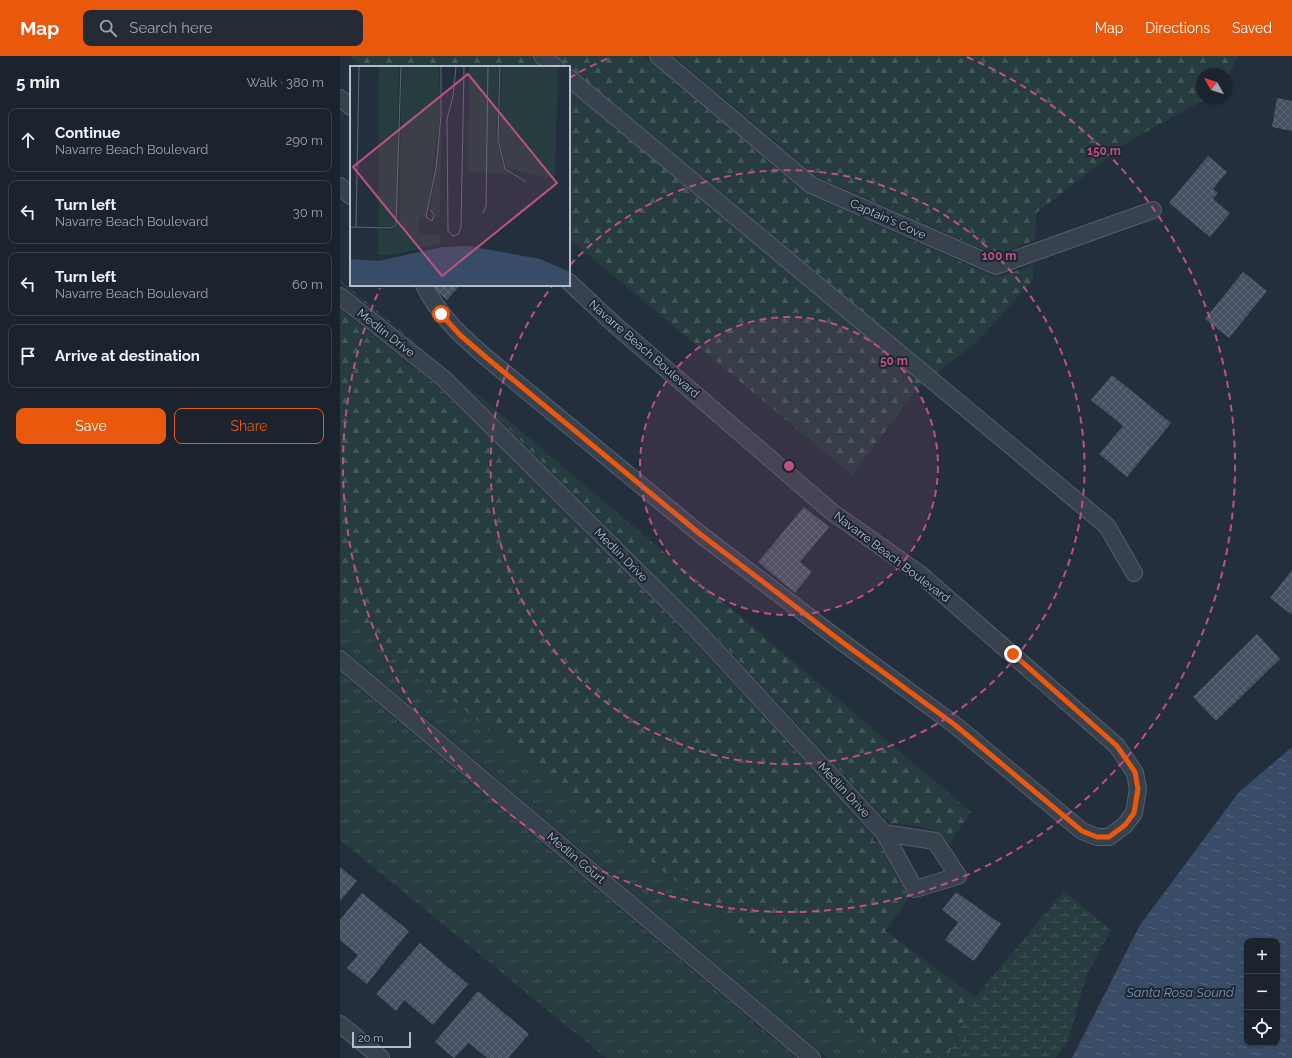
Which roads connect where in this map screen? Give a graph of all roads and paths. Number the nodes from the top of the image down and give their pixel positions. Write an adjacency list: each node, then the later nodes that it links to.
1 (542, 56): 3 (street)
2 (658, 56): 9 (street, Captain's Cove)
3 (555, 66)
4 (570, 79): 13 (street)
5 (340, 98): 6 (street)
6 (350, 106)
7 (340, 186): 8 (street)
8 (350, 195)
9 (1152, 210)
10 (570, 283): 11 (street, Navarre Beach Boulevard)
11 (425, 286)
12 (340, 296): 15 (street, Medlin Drive)
13 (1134, 573)
14 (340, 659): 18 (street, Medlin Court)
15 (884, 833): 15 (street, Medlin Drive)
16 (340, 1024): 17 (street)
17 (380, 1058)
18 (812, 1058)

